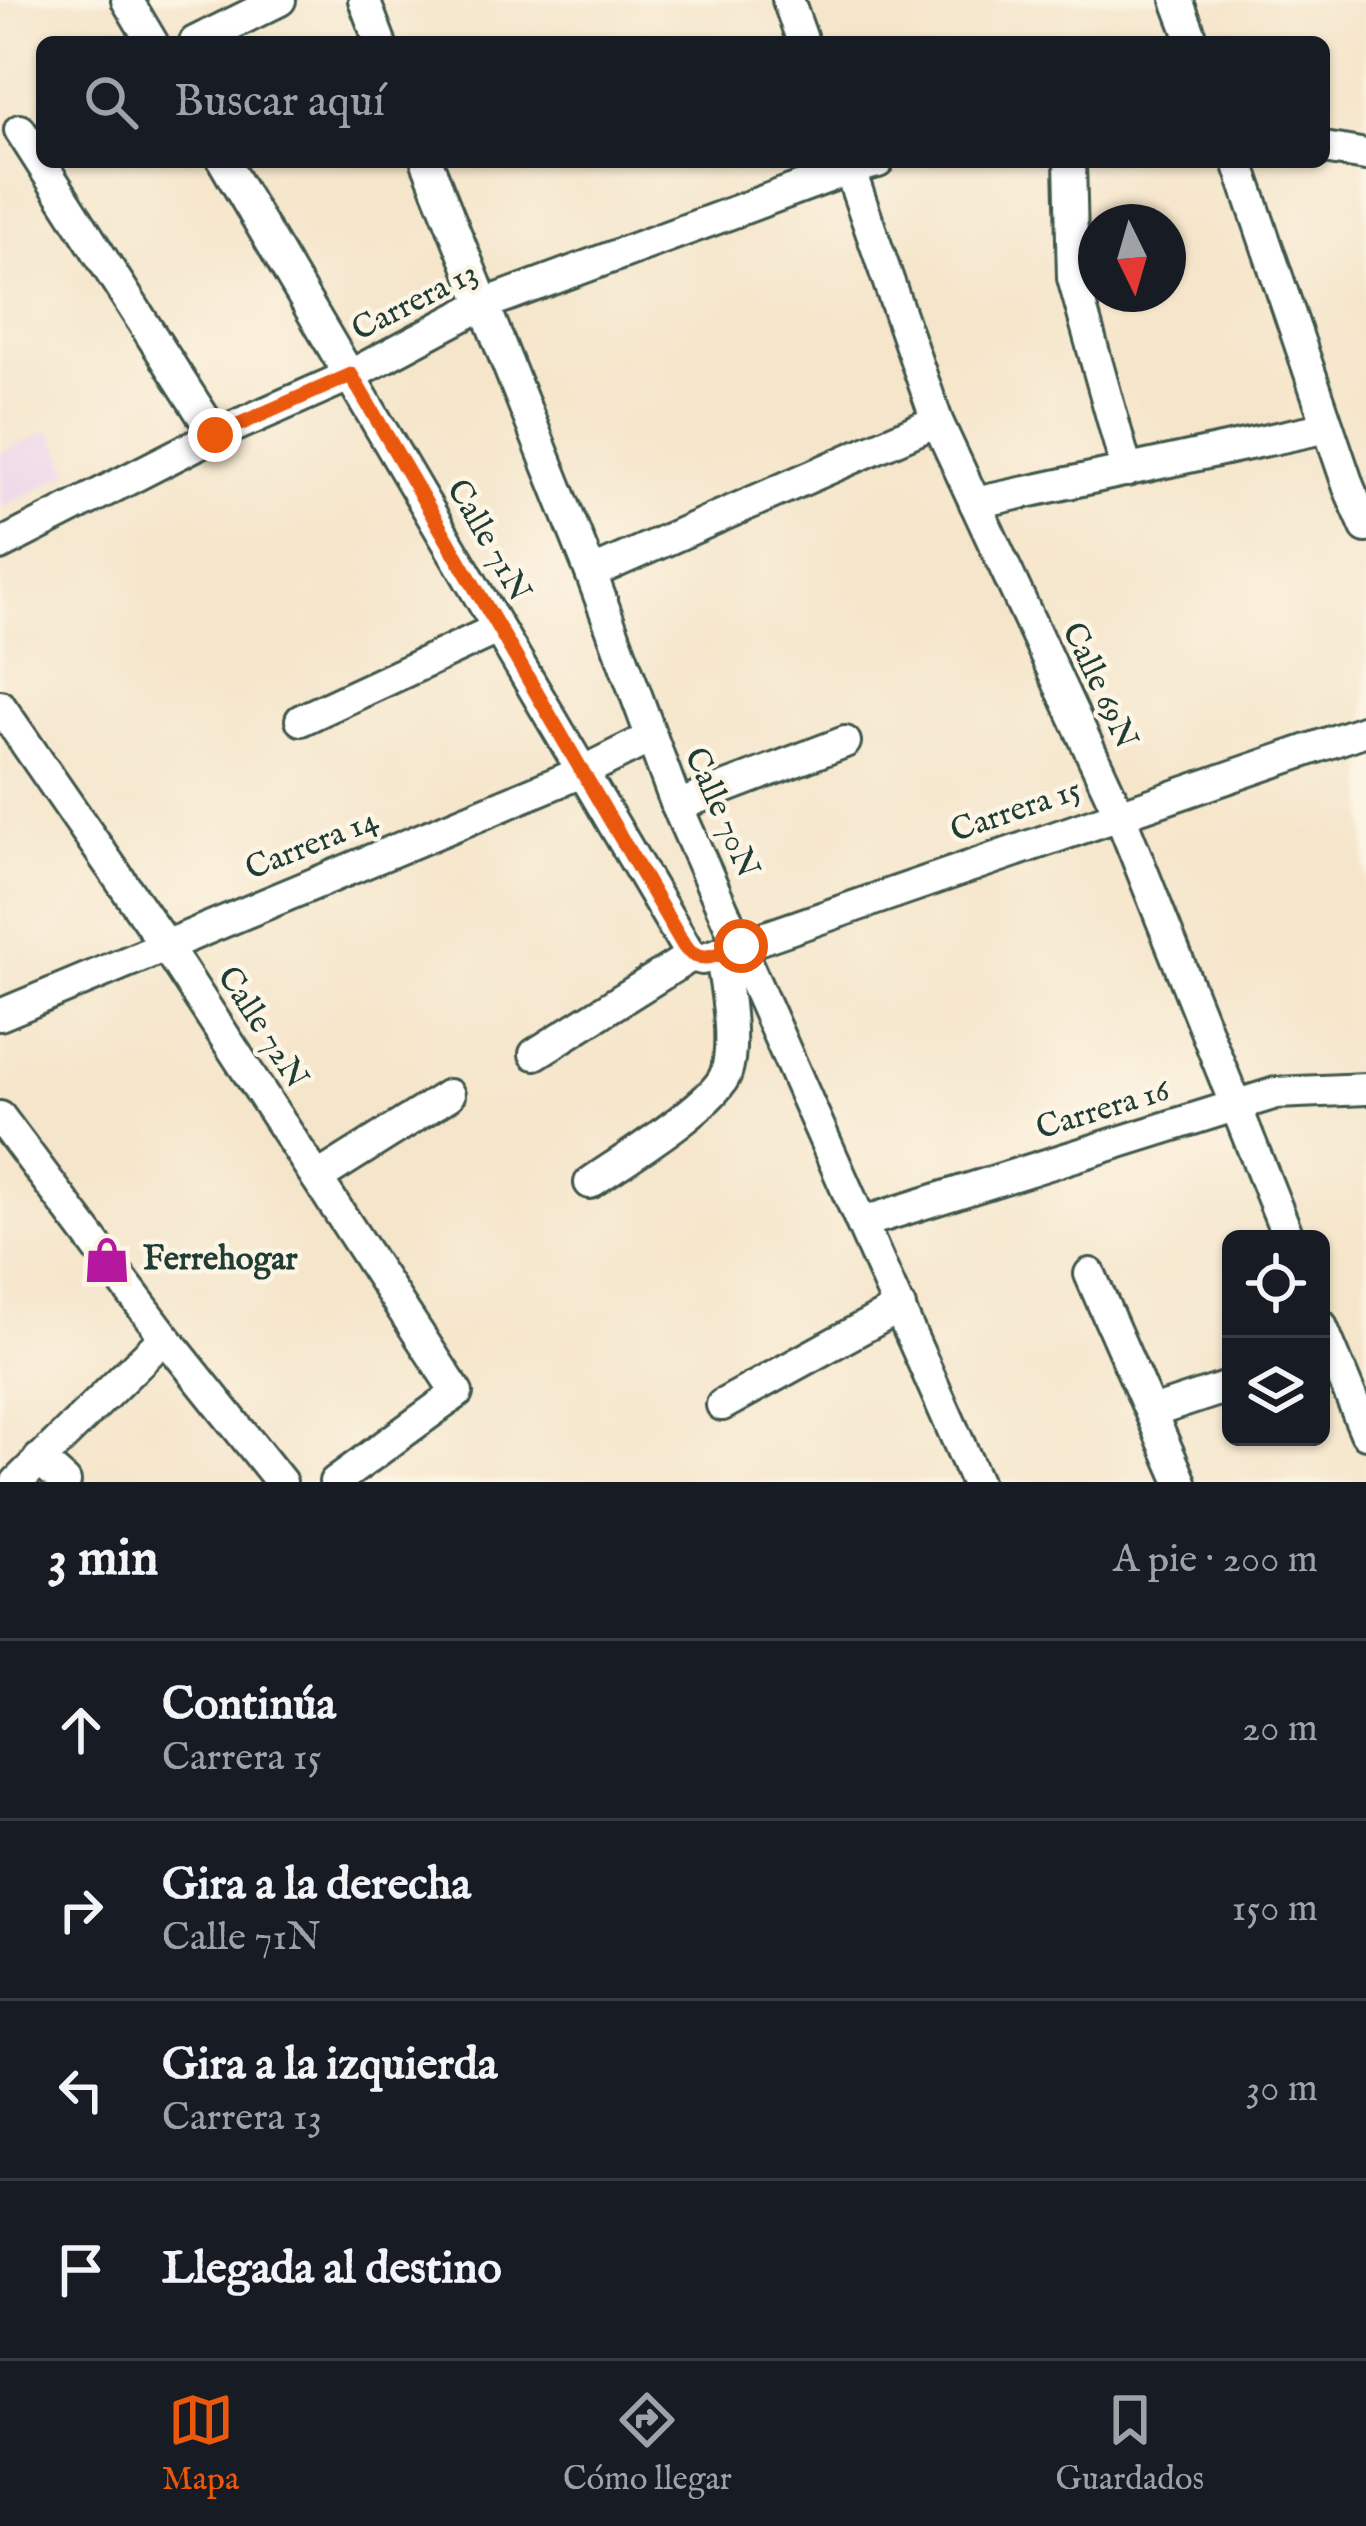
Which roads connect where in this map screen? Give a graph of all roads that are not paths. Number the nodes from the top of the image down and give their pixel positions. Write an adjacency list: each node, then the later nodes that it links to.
1 (127, 0): 6 (street)
2 (280, 0): 7 (street)
3 (364, 0): 8 (street)
4 (788, 0): 9 (street)
5 (1177, 0): 10 (street)
6 (148, 36)
7 (207, 36)
8 (378, 36)
9 (801, 36)
10 (1191, 36)
11 (1330, 149): 12 (street)
12 (1366, 155)
13 (46, 168): 24 (street)
14 (228, 168): 21 (street, Calle 71N)
15 (429, 168): 20 (street, Calle 70N)
16 (847, 168): 20 (street, Carrera 13)
17 (859, 168): 22 (street, Calle 69N)
18 (1070, 168): 25 (street)
19 (1240, 168): 23 (street)
20 (482, 305): 21 (street, Carrera 13); 30 (street, Calle 70N)
21 (351, 375): 24 (street, Carrera 13); 31 (street, Calle 71N)
22 (937, 421): 27 (street, Calle 69N); 30 (street)
23 (1328, 428): 25 (street); 26 (street)
24 (215, 435): 29 (street, Carrera 13)
25 (1127, 471): 27 (street)
26 (1358, 490): 28 (street)
27 (975, 503): 39 (street, Calle 69N)
28 (1366, 527)
29 (0, 544)
30 (591, 573): 35 (street, Calle 70N)
31 (497, 629): 33 (street); 37 (street, Calle 71N)
32 (0, 706): 40 (street, Calle 72N)
33 (302, 720)
34 (1366, 730): 39 (street, Carrera 15)
35 (650, 738): 37 (street, Carrera 14); 38 (street, Calle 70N)
36 (845, 742): 38 (street)
37 (582, 772): 40 (street, Carrera 14); 41 (street, Calle 71N)
38 (677, 806): 41 (street, Calle 70N)
39 (1119, 813): 41 (street, Carrera 15); 46 (street, Calle 69N)
40 (165, 945): 42 (street, Carrera 14); 48 (street, Calle 72N)
41 (718, 952): 43 (street, Carrera 15); 49 (street); 50 (street, Calle 70N)
42 (0, 1016)
43 (535, 1054)
44 (1366, 1089): 46 (street, Carrera 16)
45 (449, 1096): 48 (street)
46 (1239, 1106): 50 (street, Carrera 16); 51 (street, Calle 69N)
47 (0, 1117): 54 (street)
48 (317, 1178): 64 (street, Calle 72N)
49 (590, 1183)
50 (864, 1222): 53 (street, Calle 70N)
51 (1285, 1230)
52 (1090, 1274): 58 (street)
53 (900, 1306): 57 (street); 65 (street, Calle 70N)
54 (164, 1337): 60 (street); 63 (street)
55 (1330, 1358): 59 (street)
56 (1222, 1389): 58 (street)
57 (722, 1405)
58 (1152, 1412): 66 (street)
59 (1366, 1433)
60 (39, 1459): 61 (street); 62 (street)
61 (16, 1482)
62 (65, 1482)
63 (281, 1482)
64 (335, 1482)
65 (976, 1482)
66 (1181, 1482)

